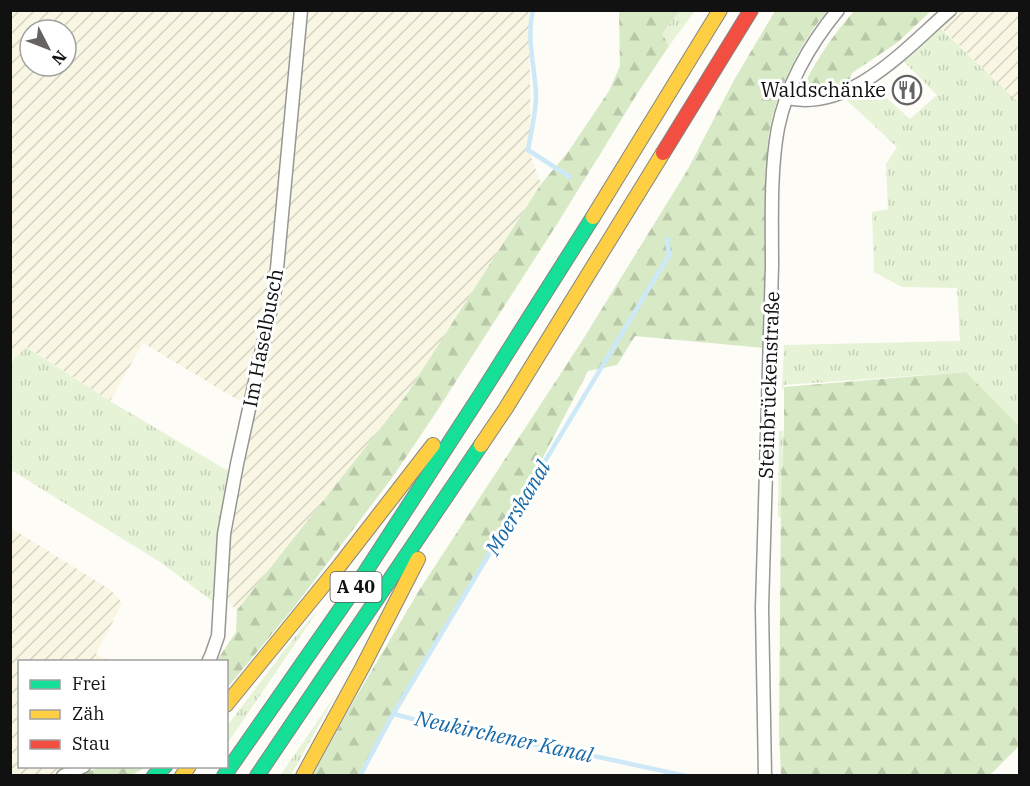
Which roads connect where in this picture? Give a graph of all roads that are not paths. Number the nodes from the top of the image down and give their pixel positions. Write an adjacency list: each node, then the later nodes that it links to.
1 (301, 10): 9 (street, Im Haselbusch)
2 (720, 10): 7 (highway, A 40)
3 (751, 10): 8 (highway, A 40)
4 (838, 10): 6 (street, Steinbrückenstraße)
5 (950, 10): 6 (street)
6 (787, 98): 20 (street, Steinbrückenstraße)
7 (481, 394): 11 (highway); 16 (highway, A 40)
8 (458, 480): 10 (highway); 17 (highway, A 40)
9 (209, 660)
10 (362, 668): 18 (highway); 19 (highway)
11 (255, 671): 12 (highway); 13 (highway)
12 (228, 703)
13 (228, 710)
14 (80, 768): 15 (street)
15 (63, 776)
16 (224, 776)
17 (257, 776)
18 (295, 776)
19 (303, 776)
20 (765, 776)

